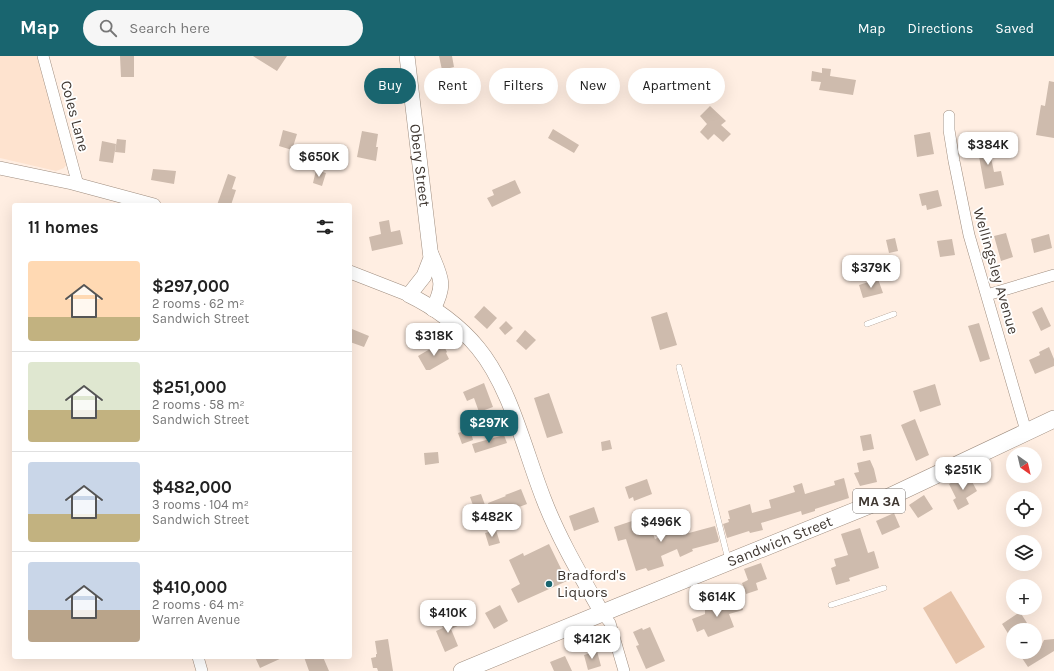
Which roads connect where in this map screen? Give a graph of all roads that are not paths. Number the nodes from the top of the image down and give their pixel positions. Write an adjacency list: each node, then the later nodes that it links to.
1 (43, 56): 5 (street, Coles Lane)
2 (406, 56): 7 (main road, Obery Street)
3 (949, 116): 11 (street, Wellingsley Avenue)
4 (0, 168): 5 (street)
5 (78, 185): 6 (street)
6 (146, 203)
7 (430, 251): 10 (main road, Obery Street); 12 (main road, Obery Street)
8 (352, 273): 10 (street)
9 (1054, 275): 11 (street)
10 (409, 295): 12 (main road)
11 (987, 295): 17 (street, Wellingsley Avenue)
12 (433, 309): 21 (main road)
13 (894, 314): 14 (lane)
14 (867, 324)
15 (679, 366): 18 (lane)
16 (1054, 419): 17 (main road, Sandwich Street / MA 3A)
17 (1026, 431): 18 (main road, Sandwich Street / MA 3A)
18 (728, 562): 21 (main road, Sandwich Street / MA 3A)
19 (884, 588): 20 (lane)
20 (830, 605)
21 (602, 613): 24 (main road, MA 3A); 25 (street)
22 (199, 659): 23 (street)
23 (202, 671)
24 (462, 671)
25 (624, 671)

